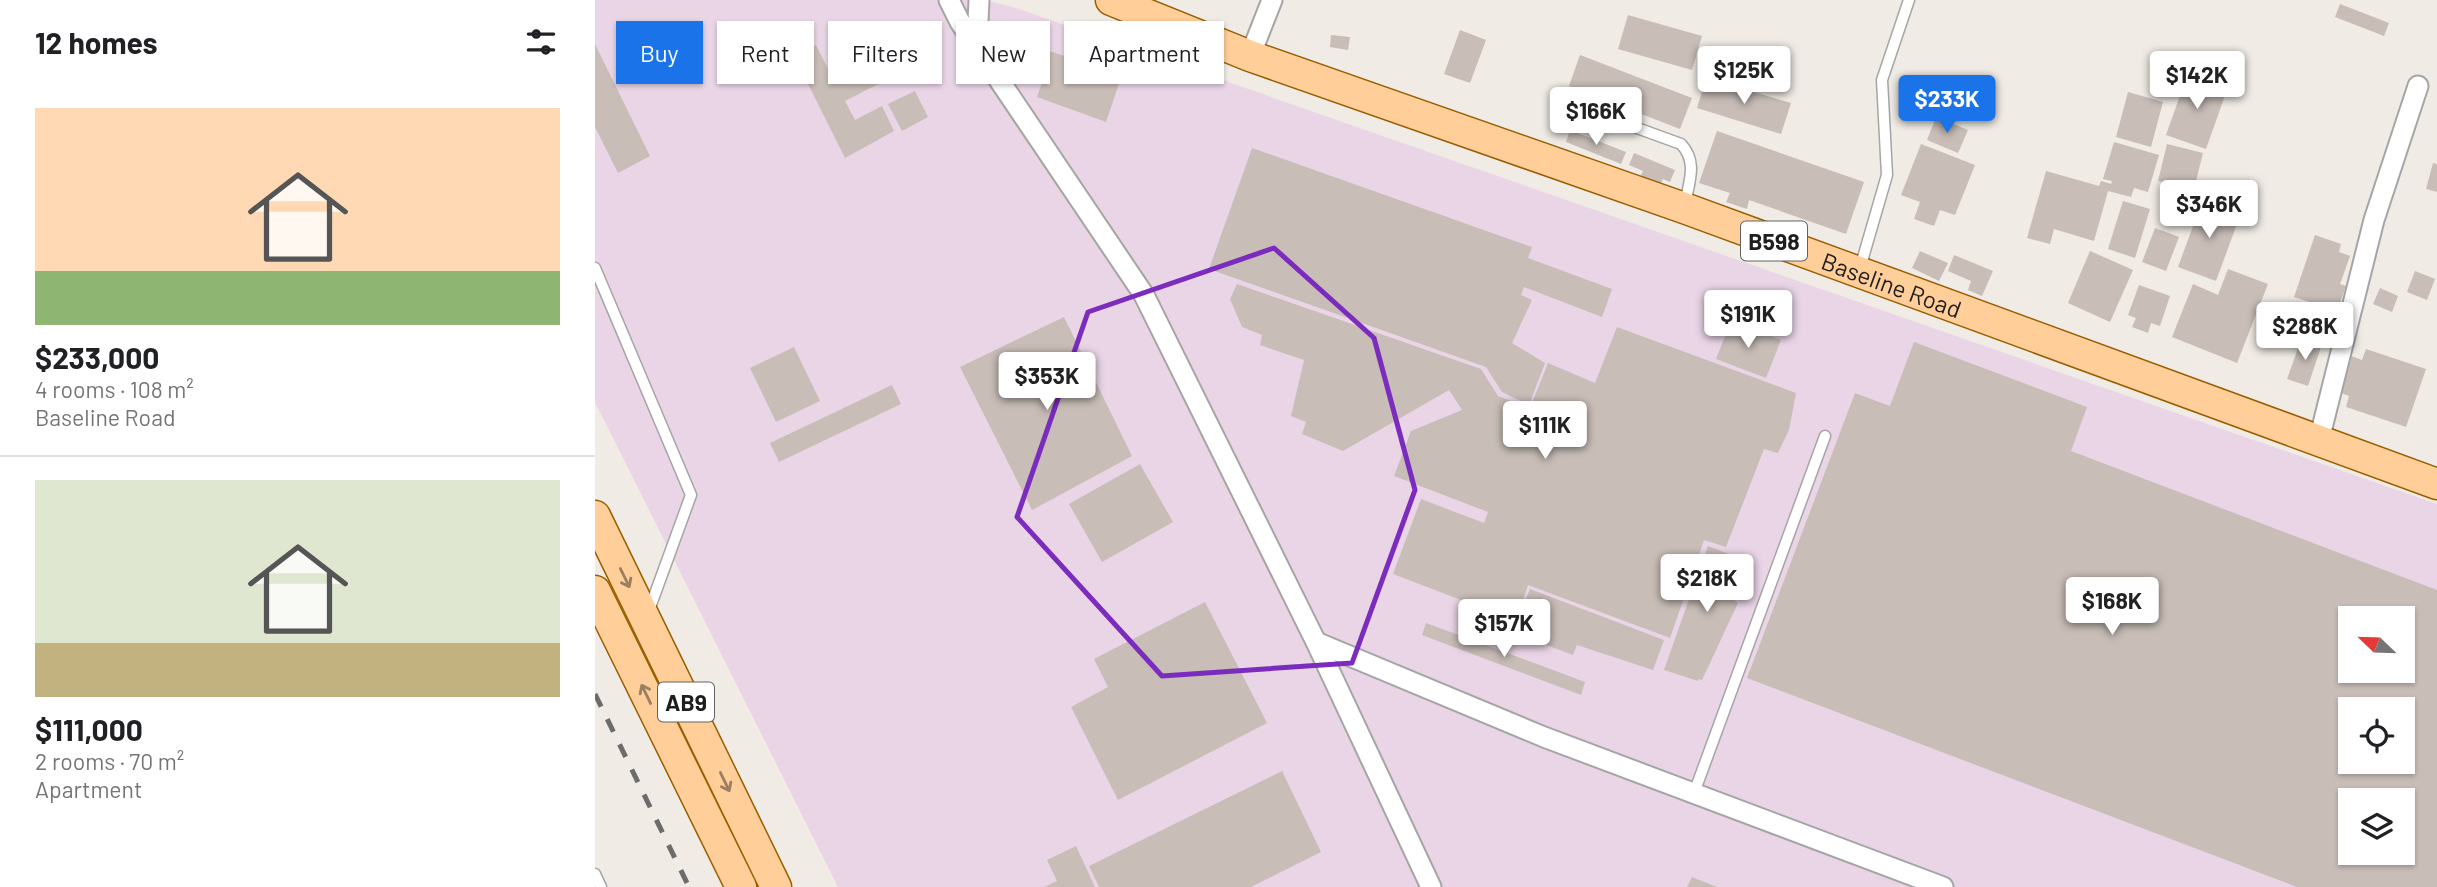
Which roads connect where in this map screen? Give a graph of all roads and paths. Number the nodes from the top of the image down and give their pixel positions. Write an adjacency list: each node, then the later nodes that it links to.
1 (950, 0): 6 (street)
2 (979, 0): 7 (street)
3 (1111, 0): 8 (main road, Baseline Road / B598)
4 (1272, 0): 8 (street)
5 (1909, 0): 14 (lane)
6 (960, 21)
7 (978, 21)
8 (1250, 56): 12 (main road, Baseline Road / B598)
9 (1004, 84): 21 (street)
10 (2418, 86): 16 (street)
11 (1571, 104): 12 (lane)
12 (1684, 208): 14 (main road, Baseline Road / B598)
13 (595, 268): 20 (lane)
14 (1859, 272): 16 (main road, Baseline Road / B598)
15 (1825, 436): 22 (lane)
16 (2319, 440): 17 (main road, Baseline Road / B598)
17 (2437, 484)
18 (595, 516): 20 (main road, AB9, one-way to 20)
19 (595, 591): 25 (main road, AB9, one-way to 19)
20 (646, 620): 26 (main road, AB9, one-way to 26)
21 (1316, 642): 22 (street); 27 (street)
22 (1694, 793): 28 (street)
23 (595, 874): 24 (lane)
24 (601, 887)
25 (741, 887)
26 (776, 887)
27 (1431, 887)
28 (1943, 887)

